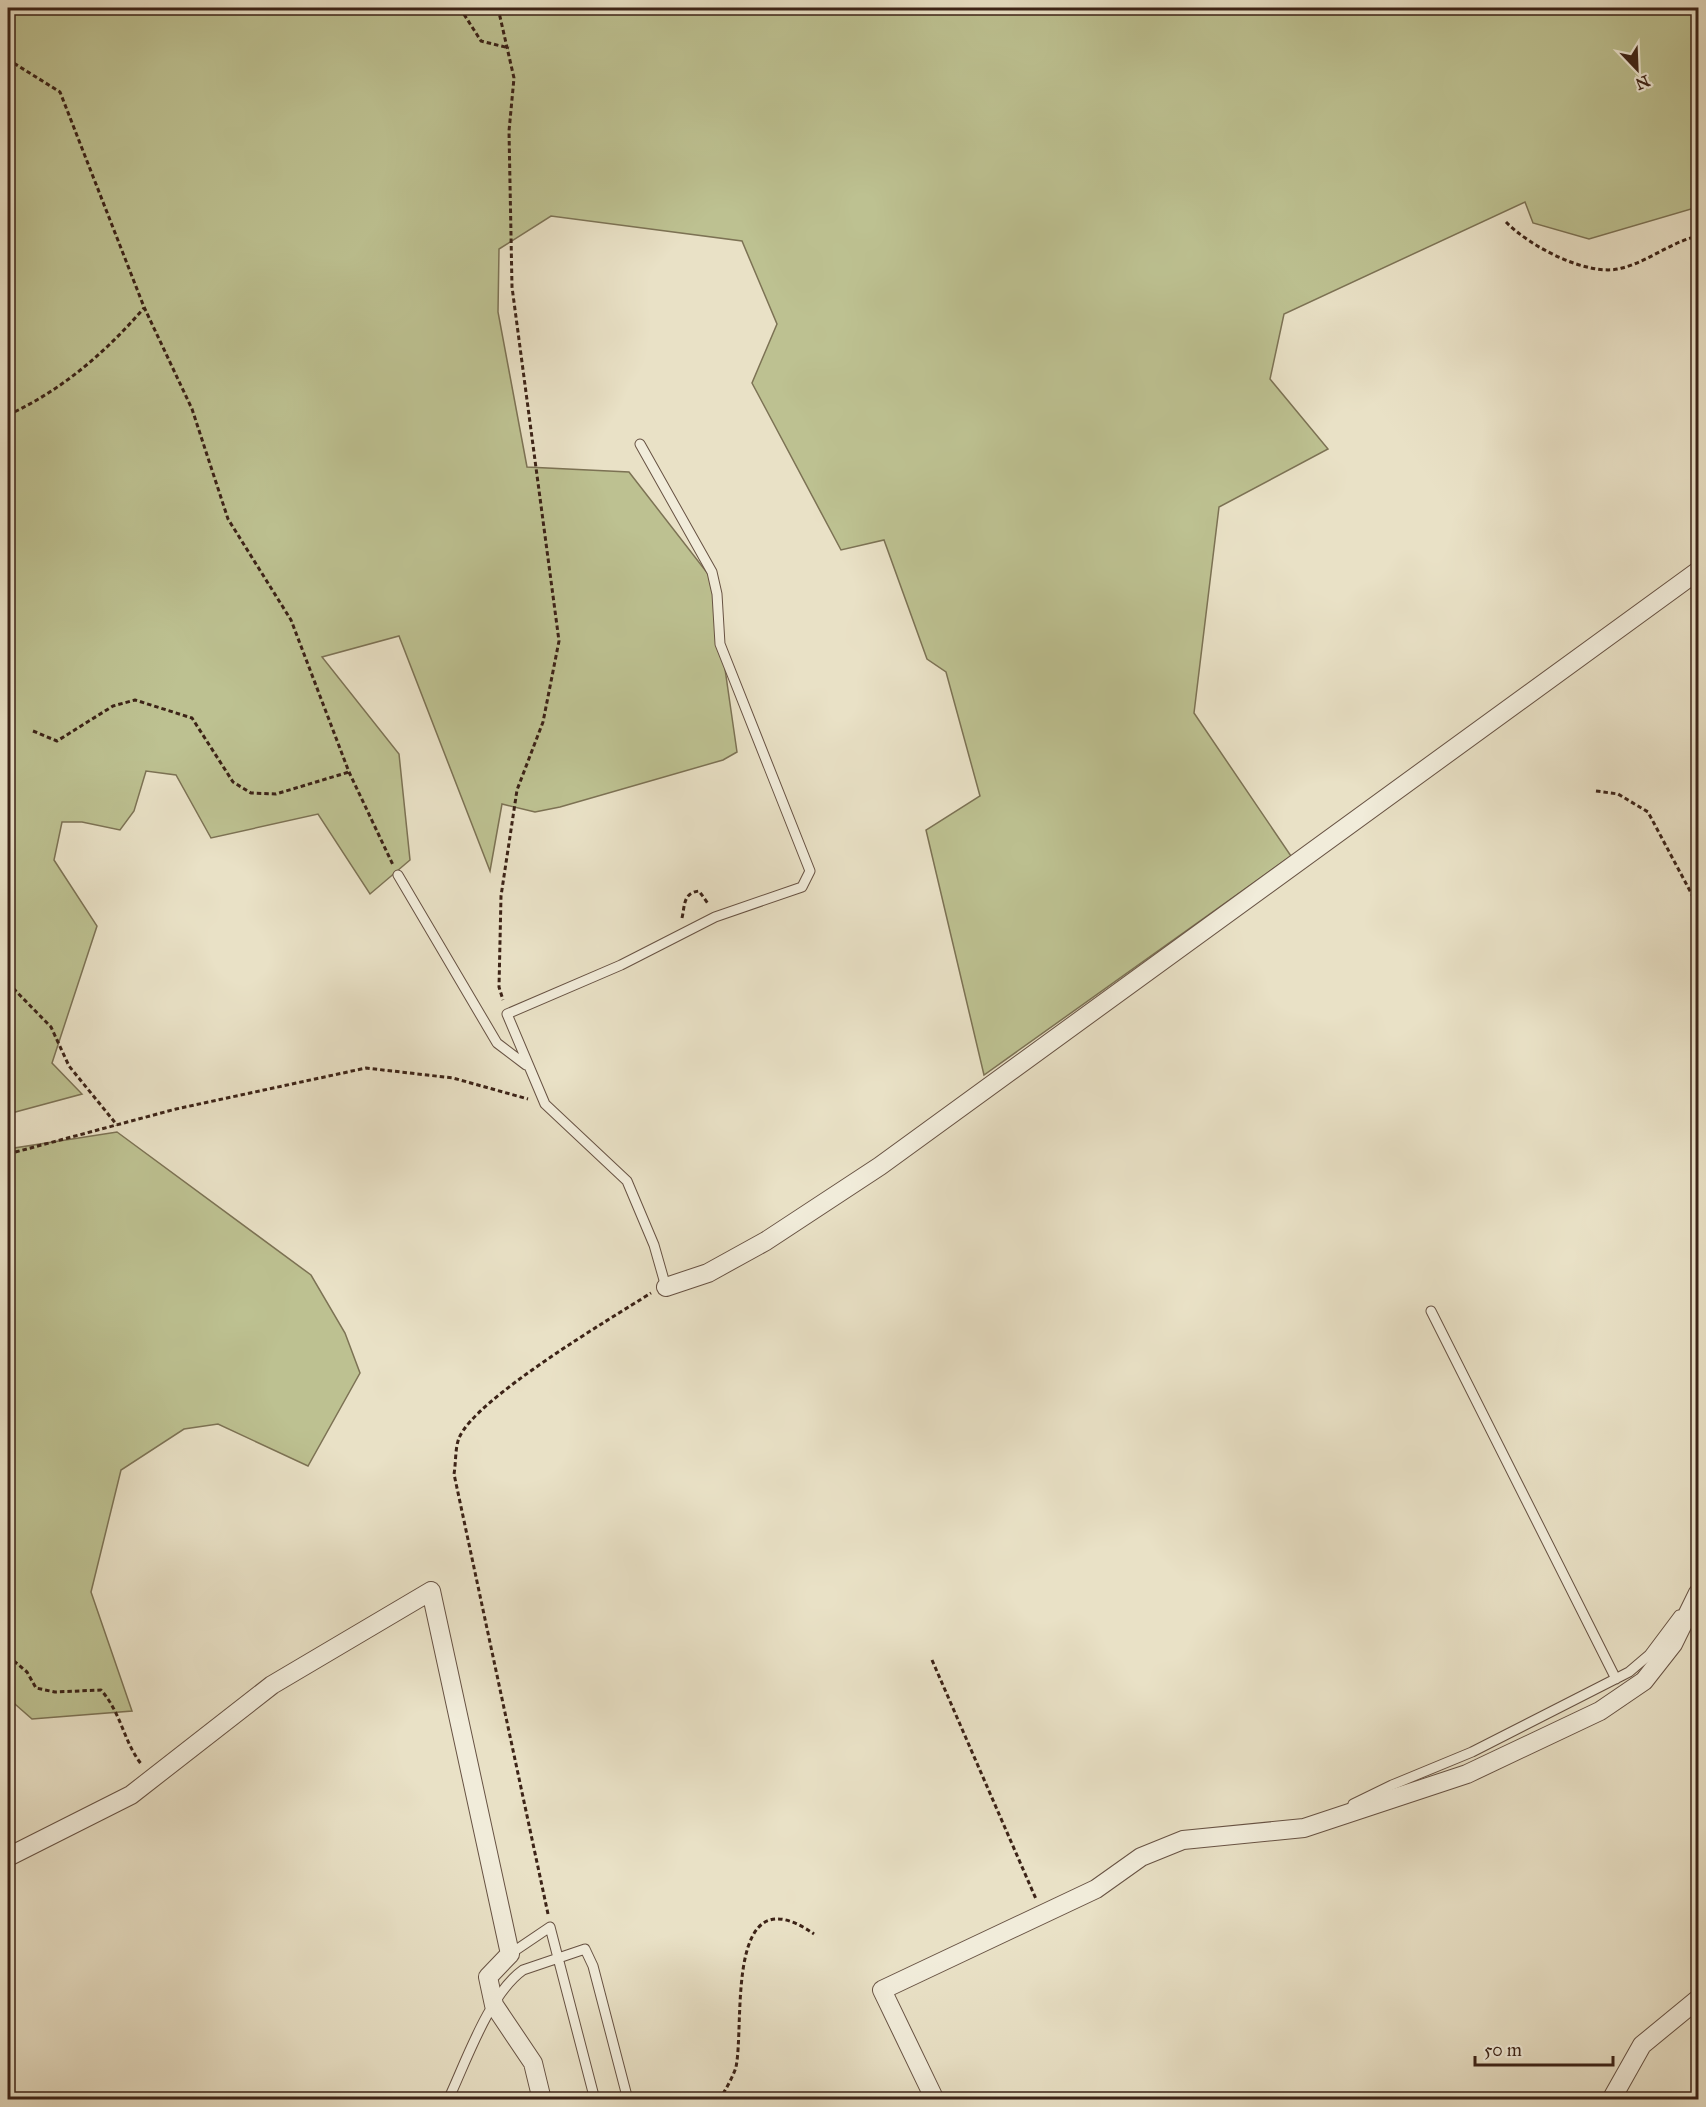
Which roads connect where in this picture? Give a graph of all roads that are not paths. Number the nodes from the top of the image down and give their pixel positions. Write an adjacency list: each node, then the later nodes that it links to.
1 (640, 444): 4 (lane)
2 (1698, 571): 5 (street)
3 (398, 875): 4 (lane)
4 (528, 1067): 5 (lane)
5 (666, 1287)
6 (1431, 1311): 8 (lane)
7 (1698, 1591): 8 (lane); 9 (street)
8 (1616, 1679): 9 (lane)
9 (1329, 1820): 19 (street)
10 (8, 1857): 11 (street)
11 (510, 1953): 12 (lane); 14 (street)
12 (557, 1959): 14 (lane); 17 (lane); 18 (lane)
13 (1698, 1999): 20 (street)
14 (494, 2005): 15 (lane); 16 (street)
15 (448, 2100)
16 (542, 2100)
17 (595, 2100)
18 (628, 2100)
19 (935, 2100)
20 (1611, 2100)

